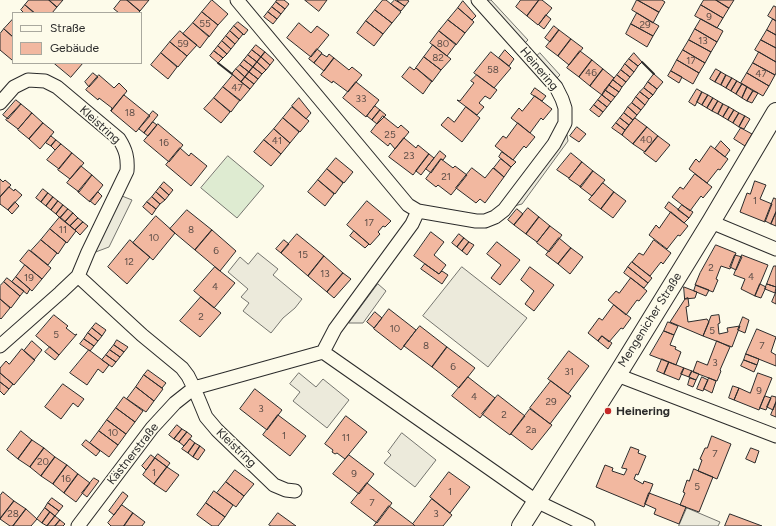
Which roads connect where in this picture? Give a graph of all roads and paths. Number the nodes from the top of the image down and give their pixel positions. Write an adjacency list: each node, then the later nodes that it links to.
1 (237, 0): 5 (street, Heinering)
2 (478, 0): 5 (street, Heinering)
3 (0, 103): 8 (street, Kleistring)
4 (776, 112): 6 (street, Mengenicher Straße)
5 (418, 211): 10 (street)
6 (711, 222): 7 (street); 11 (street, Mengenicher Straße)
7 (776, 249)
8 (78, 276): 9 (street, Kleistring); 12 (street, Kleistring)
9 (0, 346)
10 (323, 352): 12 (street); 15 (street)
11 (616, 375): 13 (street); 15 (street, Mengenicher Straße)
12 (194, 388): 14 (street, Kleistring); 16 (street, Kästnerstraße)
13 (776, 436)
14 (295, 492)
15 (536, 501): 17 (street, Mengenicher Straße); 18 (street)
16 (78, 526)
17 (521, 526)
18 (588, 526)

